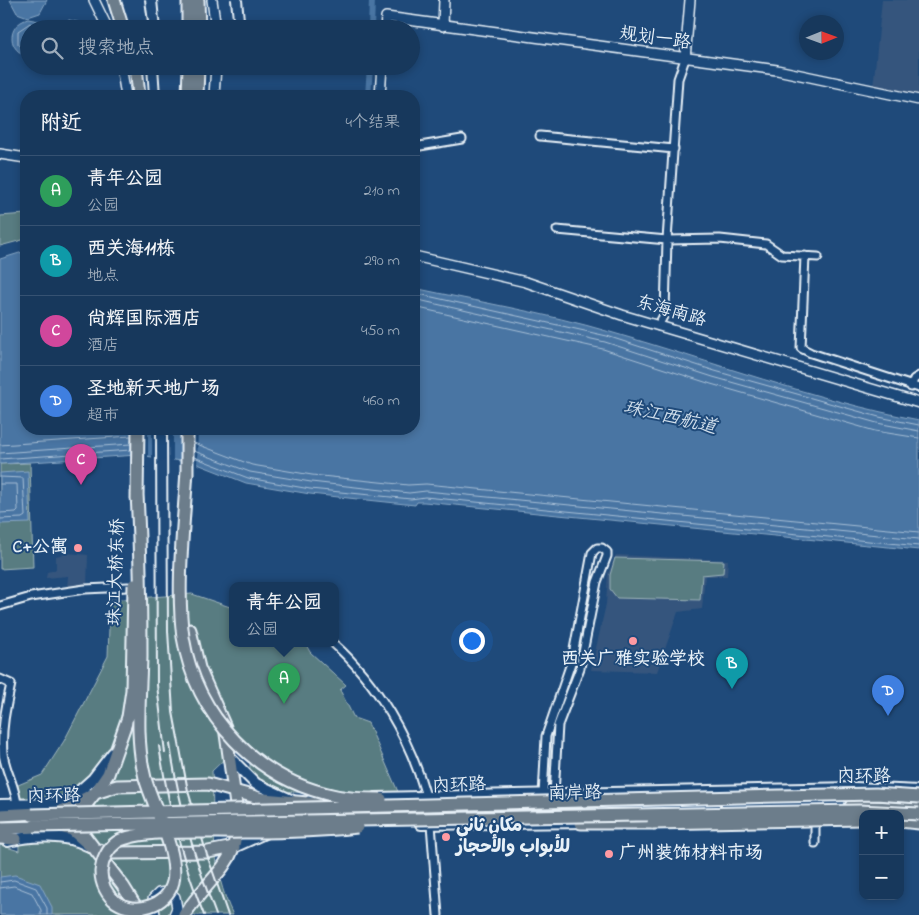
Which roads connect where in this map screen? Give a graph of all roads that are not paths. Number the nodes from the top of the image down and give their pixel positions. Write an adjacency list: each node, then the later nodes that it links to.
1 (94, 0): 9 (street)
2 (114, 0): 10 (main road)
3 (122, 0): 11 (main road)
4 (188, 0): 12 (main road)
5 (198, 0): 13 (main road)
6 (212, 0): 14 (street)
7 (444, 0): 18 (street)
8 (690, 0): 19 (street)
9 (104, 20)
10 (120, 20)
11 (128, 20)
12 (188, 20)
13 (199, 20)
14 (215, 20)
15 (386, 20): 16 (street, 规划一路)
16 (405, 20)
17 (420, 22): 18 (street, 规划一路)
18 (443, 26): 19 (street, 规划一路)
19 (685, 59): 32 (street, 规划一路); 36 (street)
20 (122, 75): 26 (street)
21 (137, 75): 27 (main road)
22 (188, 75): 28 (main road)
23 (198, 75): 29 (main road)
24 (215, 75): 30 (street)
25 (381, 75): 31 (street)
26 (125, 90)
27 (138, 90)
28 (188, 90)
29 (197, 90)
30 (214, 90)
31 (380, 90)
32 (919, 100)
33 (540, 136): 36 (street)
34 (462, 139): 35 (street)
35 (420, 146)
36 (674, 149): 40 (street)
37 (0, 154): 38 (street)
38 (20, 157)
39 (557, 230): 40 (street)
40 (667, 240): 41 (street); 44 (street)
41 (806, 256): 43 (street); 46 (street)
42 (420, 257): 44 (street, 东海南路)
43 (818, 257)
44 (658, 326): 48 (street, 东海南路)
45 (919, 376): 46 (street)
46 (911, 387): 47 (street)
47 (919, 388)
48 (919, 403)
49 (138, 435): 52 (main road, 珠江大桥东桥, bridge)
50 (187, 435): 51 (main road, bridge)
51 (187, 470): 59 (main road, bridge); 66 (main road, bridge)
52 (137, 494): 58 (main road, 珠江大桥东桥, bridge); 83 (main road, bridge)
53 (128, 587): 54 (street)
54 (0, 606)
55 (338, 647): 65 (street)
56 (0, 679): 57 (street)
57 (3, 711): 72 (street)
58 (120, 742): 60 (main road); 63 (main road, 珠江大桥东桥)
59 (229, 757): 61 (main road); 69 (main road)
60 (93, 779): 64 (main road); 73 (main road)
61 (234, 791): 63 (main road, 南岸路); 68 (main road, 南岸路); 94 (main road)
62 (919, 791): 66 (main road)
63 (95, 793): 64 (main road); 73 (main road); 98 (main road, 珠江大桥东桥)
64 (81, 796): 73 (main road)
65 (426, 796): 66 (main road); 69 (main road)
66 (546, 797): 66 (street); 67 (main road, 内环路, bridge); 81 (main road, 内环路, bridge)
67 (919, 797)
68 (268, 800): 69 (main road, 南岸路); 85 (street)
69 (296, 802): 70 (main road, 南岸路)
70 (919, 802)
71 (0, 805): 72 (main road)
72 (17, 805): 73 (main road)
73 (62, 807): 81 (main road); 93 (street)
74 (718, 809): 75 (main road, 南岸路); 76 (main road, 南岸路); 84 (main road)
75 (919, 809)
76 (599, 811): 83 (main road, 南岸路); 88 (main road)
77 (815, 813): 79 (main road); 84 (main road); 97 (street)
78 (380, 814): 83 (main road, 南岸路); 85 (main road, 南岸路); 90 (main road)
79 (859, 814)
80 (904, 814): 82 (main road)
81 (0, 815)
82 (919, 815): 83 (main road, 内环路, bridge)
83 (415, 816): 91 (main road); 92 (main road, 内环路, bridge)
84 (735, 816): 88 (main road)
85 (265, 818): 94 (main road, 南岸路)
86 (859, 820): 88 (main road, bridge)
87 (904, 821): 89 (main road)
88 (581, 823): 91 (main road)
89 (919, 823)
90 (399, 824): 91 (main road); 99 (main road)
91 (431, 824): 104 (street)
92 (0, 828): 93 (main road)
93 (57, 832): 95 (main road); 98 (main road)
94 (237, 835): 99 (main road)
95 (16, 839): 96 (main road)
96 (0, 840)
97 (814, 843)
98 (90, 846): 99 (main road); 100 (main road)
99 (234, 847): 103 (main road)
100 (141, 915)
101 (155, 915): 102 (street)
102 (174, 915)
103 (184, 915)
104 (438, 915)

